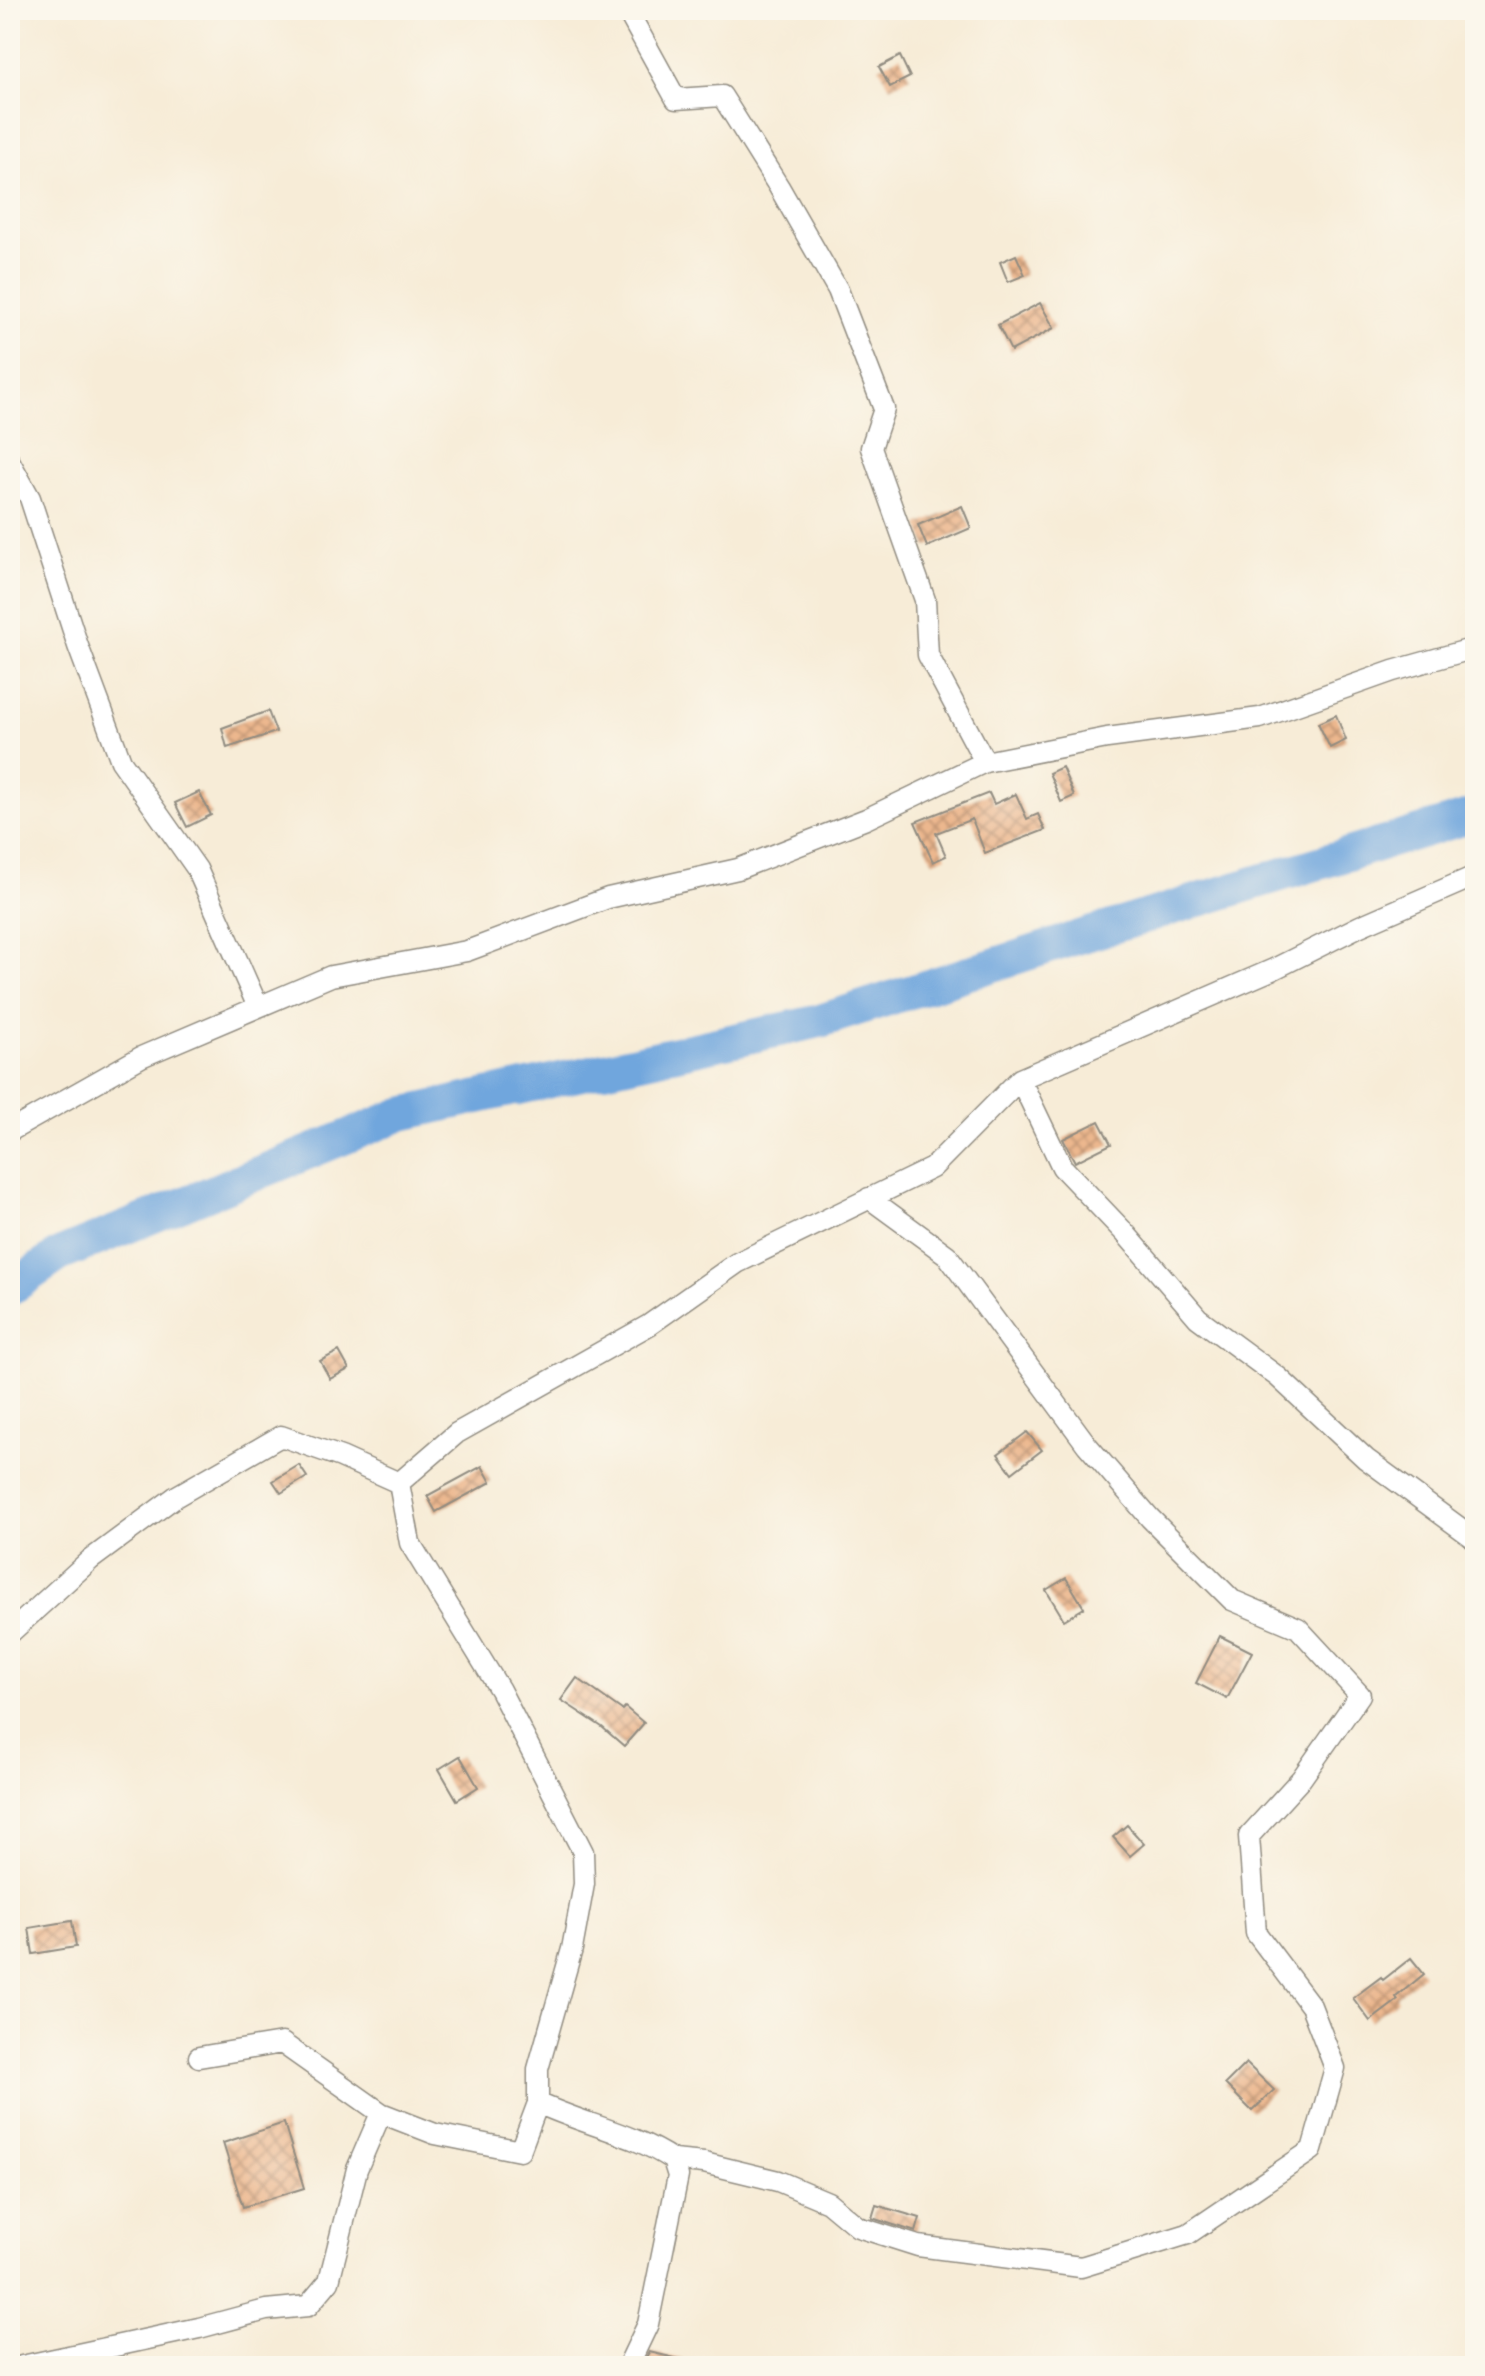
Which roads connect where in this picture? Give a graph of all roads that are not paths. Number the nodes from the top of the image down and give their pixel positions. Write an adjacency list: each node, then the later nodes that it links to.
1 (627, 10): 4 (street)
2 (10, 462): 6 (street)
3 (1475, 648): 4 (street)
4 (985, 762): 6 (street)
5 (1475, 876): 7 (street)
6 (258, 1007): 8 (street)
7 (1020, 1079): 9 (street); 11 (street)
8 (10, 1131)
9 (869, 1198): 10 (street); 16 (street)
10 (399, 1483): 12 (street); 14 (street)
11 (1475, 1539)
12 (10, 1633)
13 (199, 2057): 15 (street)
14 (538, 2103): 15 (street); 16 (street)
15 (381, 2113): 17 (street)
16 (673, 2160): 18 (street)
17 (22, 2366)
18 (628, 2366)

